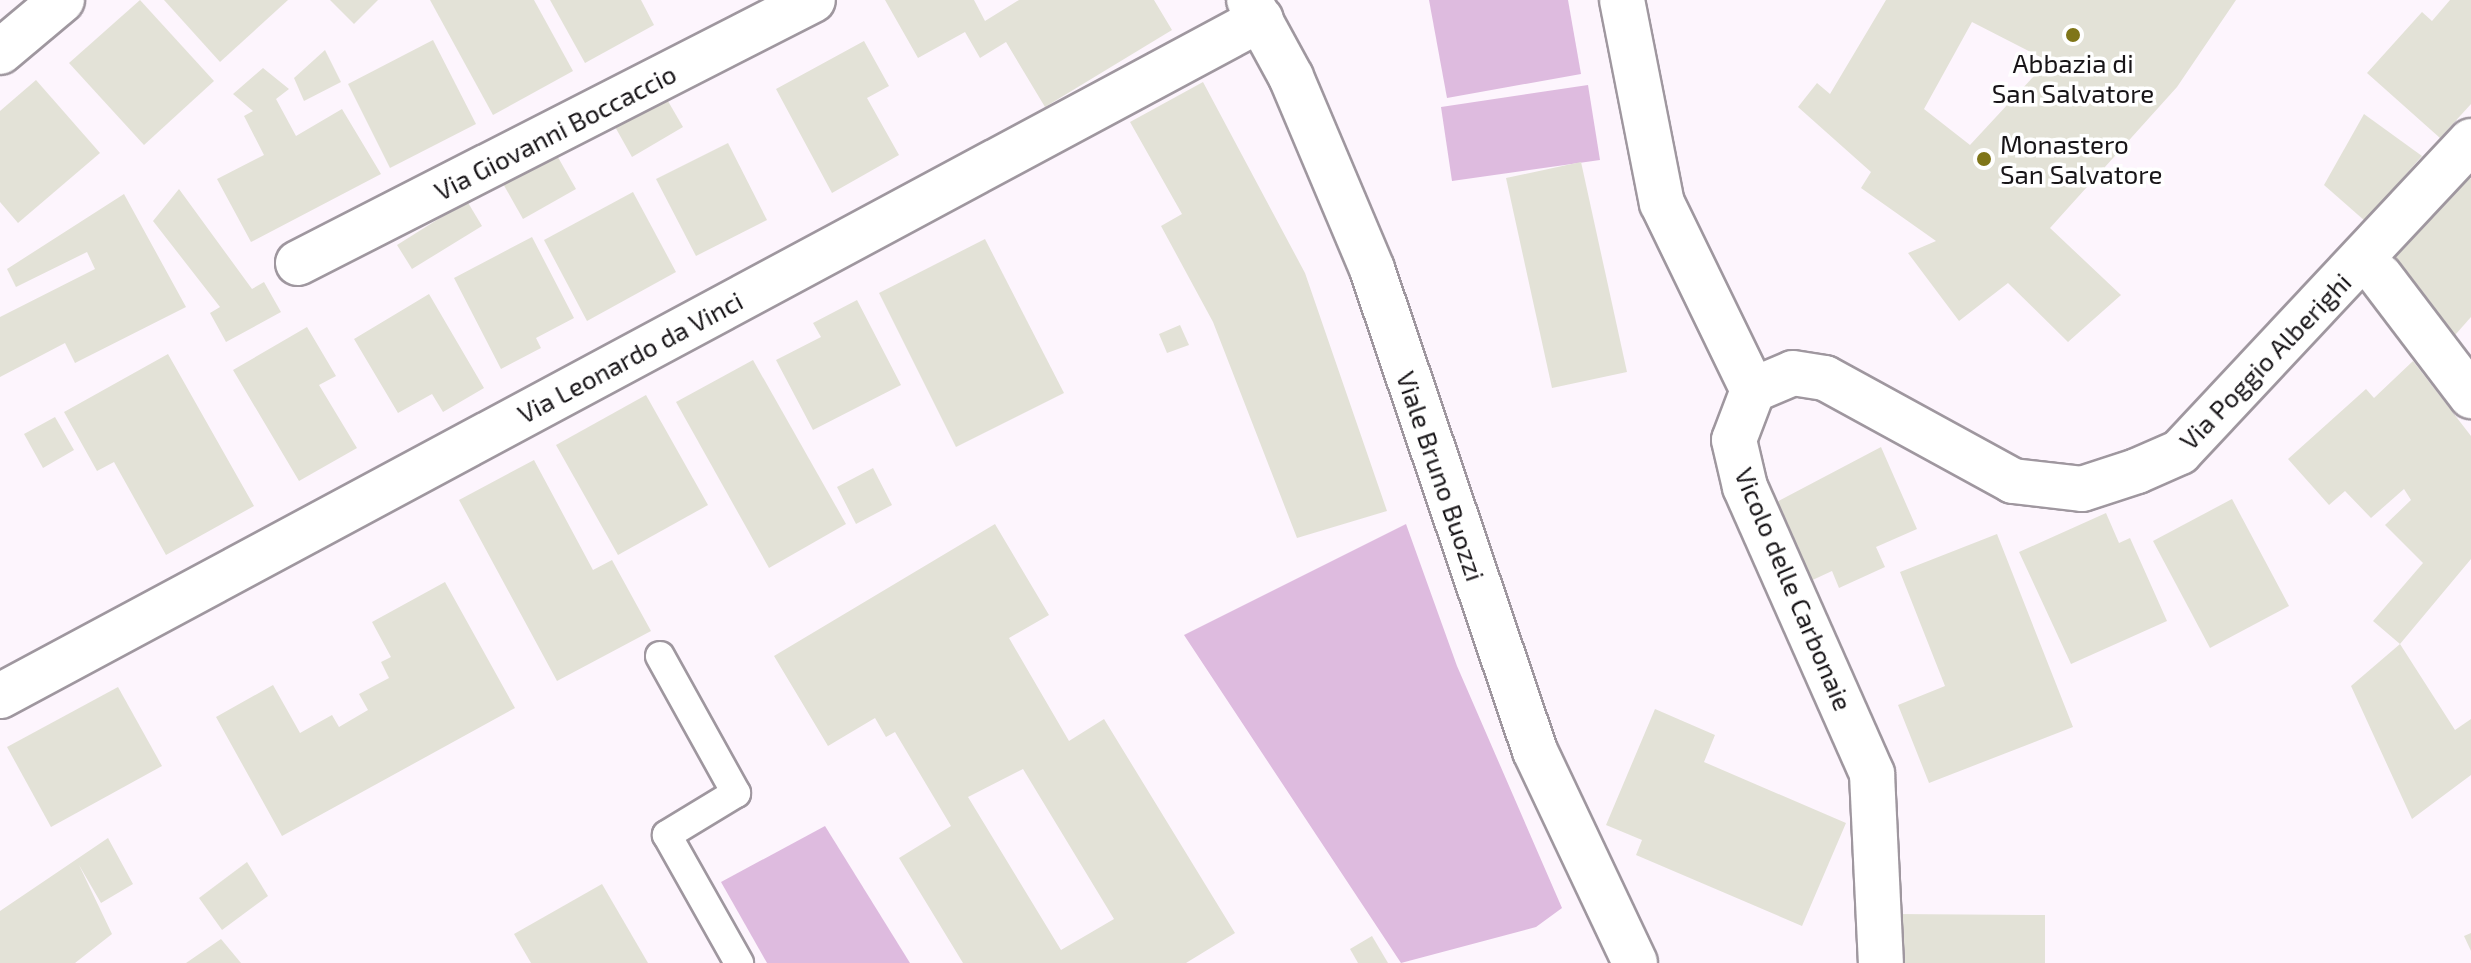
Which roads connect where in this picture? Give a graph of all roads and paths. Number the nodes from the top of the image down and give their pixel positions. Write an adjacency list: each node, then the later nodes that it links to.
1 (62, 0): 5 (street)
2 (813, 0): 7 (street, Via Giovanni Boccaccio)
3 (1622, 0): 9 (street)
4 (1255, 10): 12 (street, Via Leonardo da Vinci); 13 (street, Viale Bruno Buozzi)
5 (0, 52)
6 (2471, 141): 9 (street, Via Poggio Alberighi)
7 (298, 263)
8 (2380, 276): 10 (street)
9 (1753, 390): 15 (street, Vicolo delle Carbonaie)
10 (2471, 396)
11 (660, 656): 14 (lane)
12 (0, 696)
13 (1632, 960)
14 (739, 963)
15 (1881, 963)

